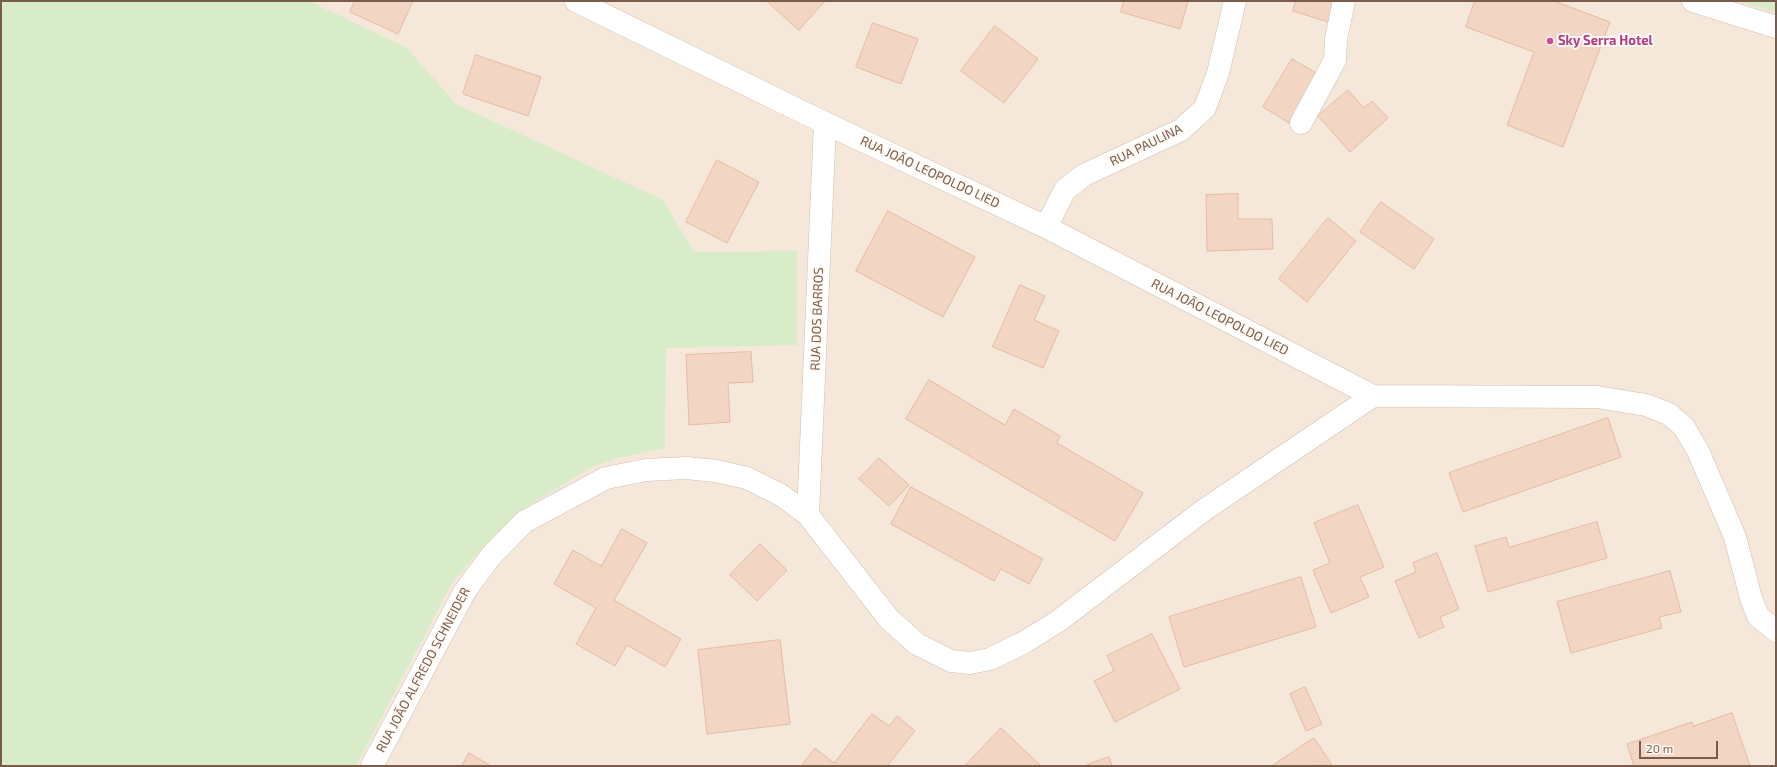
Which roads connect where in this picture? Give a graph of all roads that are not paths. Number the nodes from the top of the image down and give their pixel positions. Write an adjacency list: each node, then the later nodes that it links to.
1 (576, 1): 6 (street, RUA JOÃO LEOPOLDO LIED)
2 (1234, 1): 8 (street, RUA PAULINA)
3 (1344, 1): 7 (street)
4 (1693, 1): 5 (street)
5 (1776, 27)
6 (825, 123): 8 (street, RUA JOÃO LEOPOLDO LIED); 10 (street, RUA DOS BARROS)
7 (1301, 123)
8 (1046, 227): 9 (street, RUA JOÃO LEOPOLDO LIED)
9 (1373, 396): 10 (street, RUA JOÃO ALFREDO SCHNEIDER); 11 (street, RUA JOÃO LEOPOLDO LIED)
10 (808, 515): 12 (street, RUA JOÃO ALFREDO SCHNEIDER)
11 (1776, 631)
12 (372, 766)

